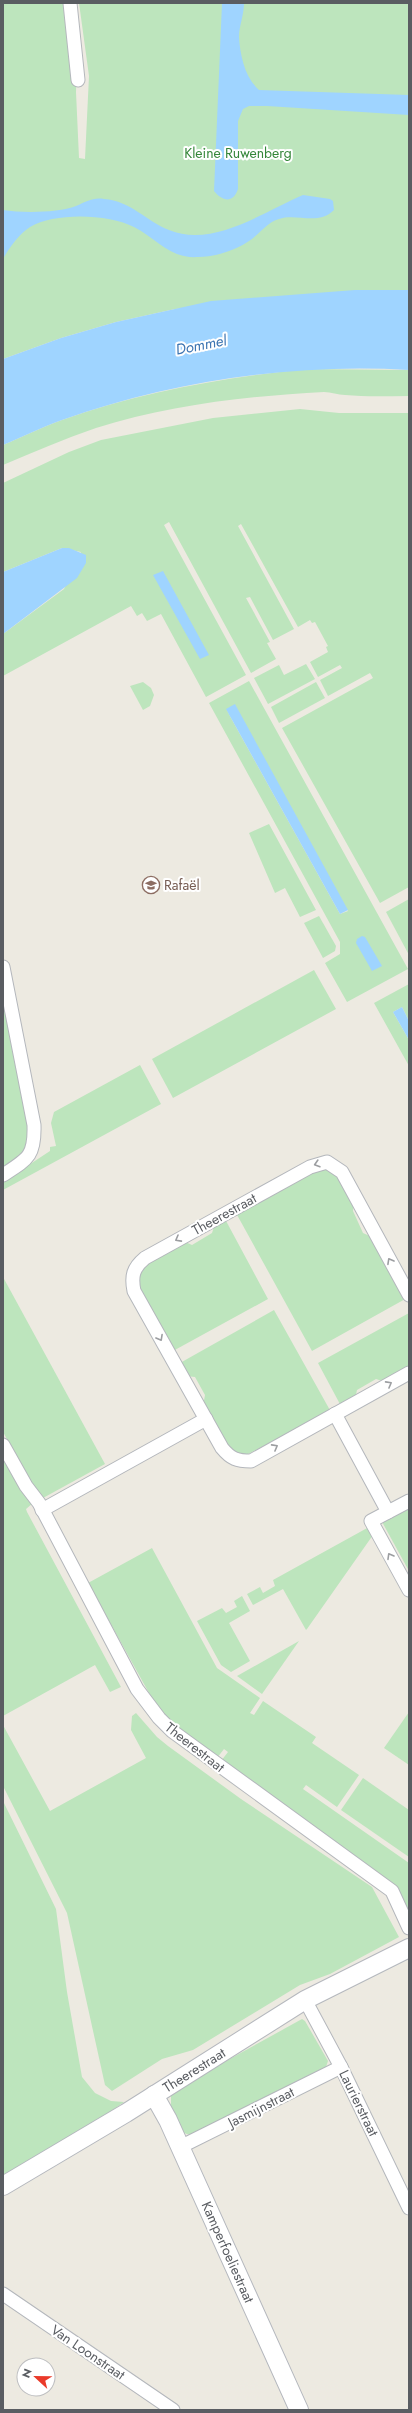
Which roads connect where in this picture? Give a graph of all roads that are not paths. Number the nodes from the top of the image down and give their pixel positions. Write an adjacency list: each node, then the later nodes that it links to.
1 (70, 3): 2 (street)
2 (78, 80)
3 (3, 967): 4 (street)
4 (3, 1175)
5 (409, 1295): 8 (street, Theerestraat, one-way to 8)
6 (409, 1373): 7 (street, Theerestraat, one-way to 6)
7 (335, 1414): 8 (street, Theerestraat, one-way to 7); 12 (street)
8 (206, 1419): 11 (street)
9 (3, 1444): 11 (street, Theerestraat)
10 (409, 1501): 12 (street)
11 (42, 1510): 14 (street, Theerestraat)
12 (388, 1512): 13 (street, one-way to 12)
13 (409, 1590)
14 (409, 1928)
15 (409, 1948): 16 (main road, Theerestraat)
16 (304, 2000): 17 (street, Laurierstraat); 18 (main road, Theerestraat)
17 (341, 2067): 19 (street, Jasmijnstraat); 21 (street, Laurierstraat)
18 (154, 2095): 19 (main road, Kamperfoeliestraat); 20 (main road, Theerestraat)
19 (180, 2148): 24 (main road, Kamperfoeliestraat)
20 (3, 2186)
21 (409, 2208)
22 (3, 2294): 23 (street, Van Loonstraat)
23 (173, 2410)
24 (299, 2410)

